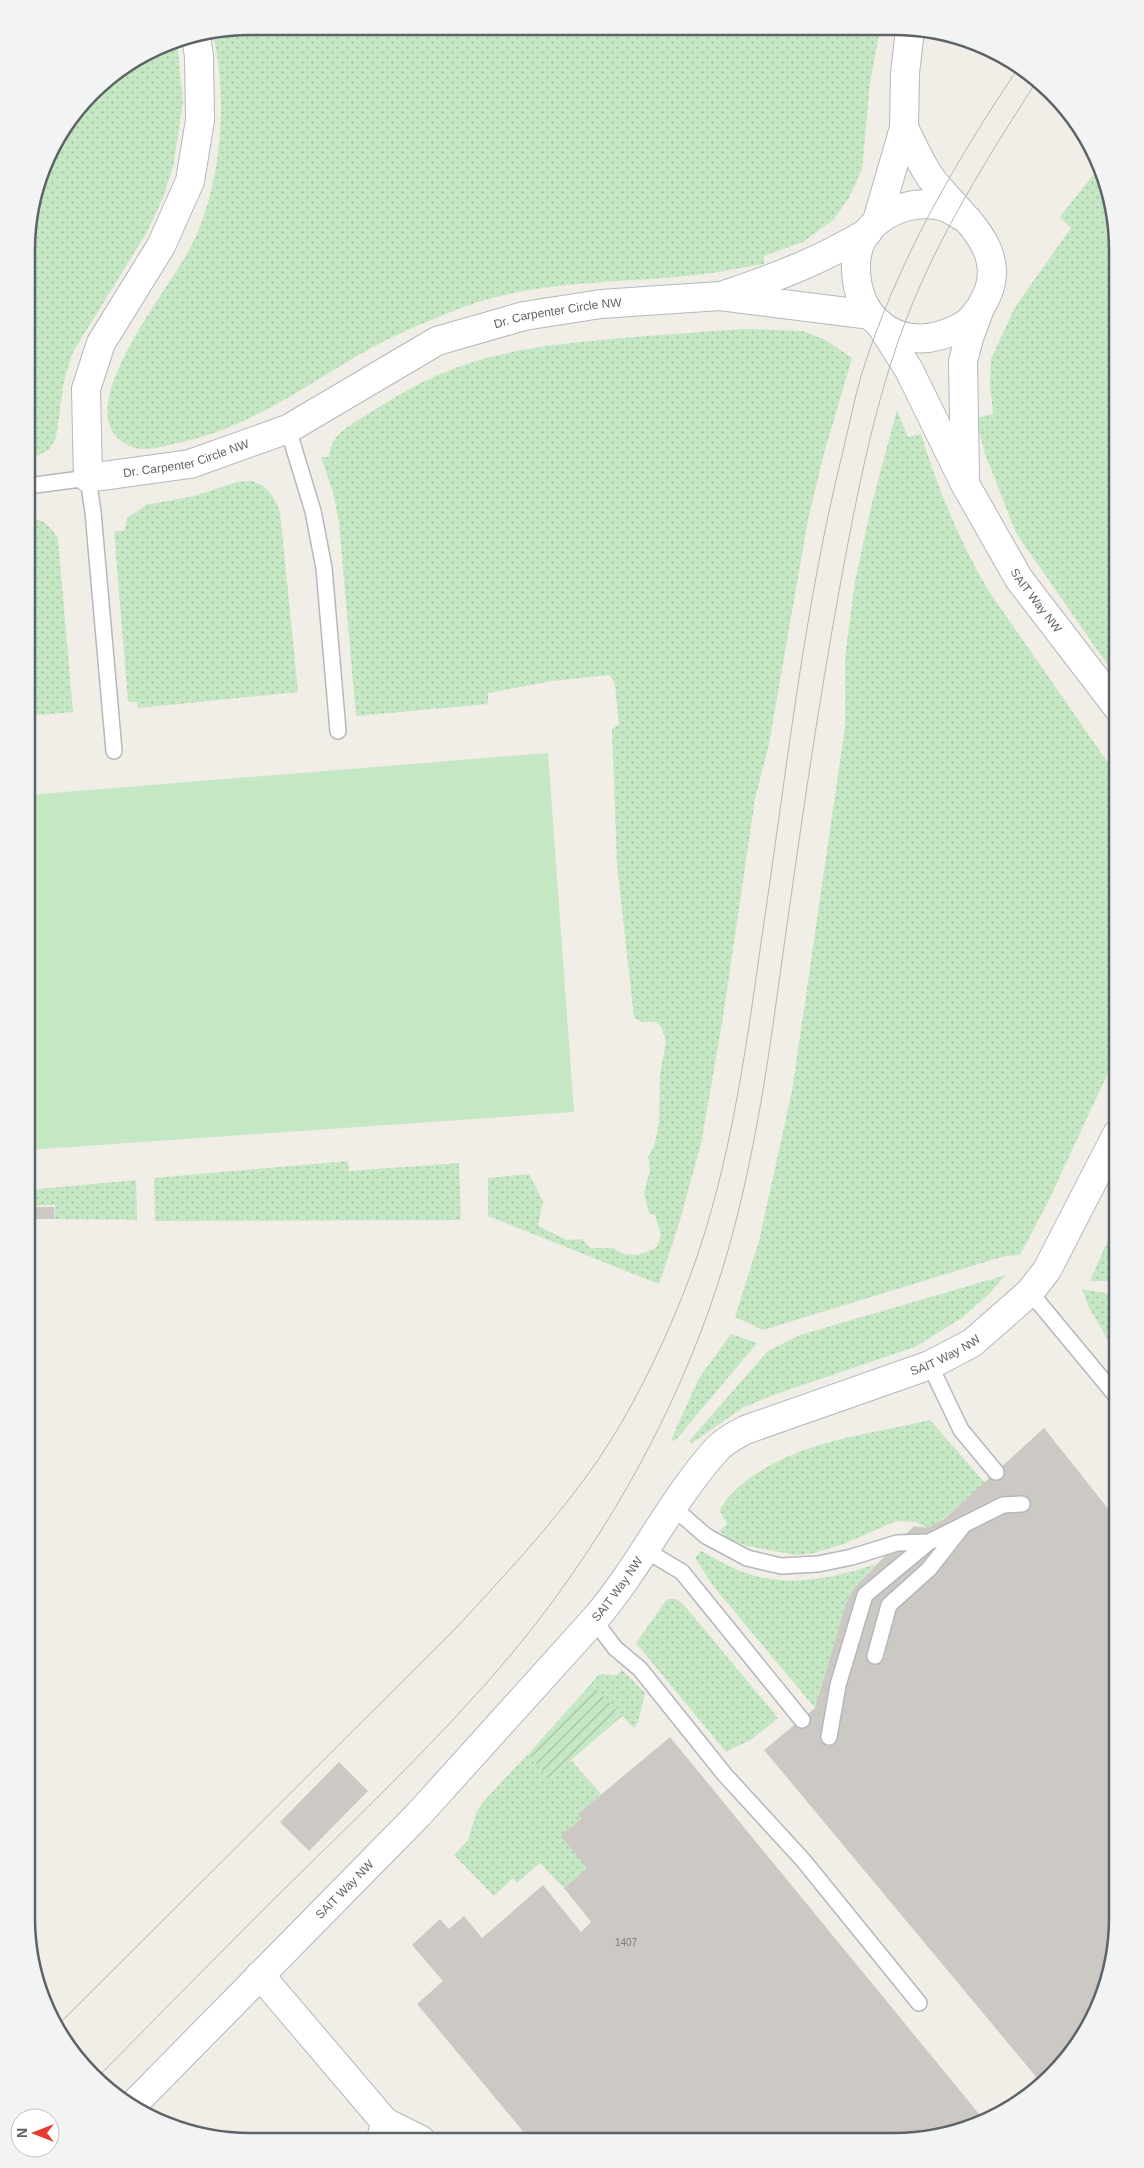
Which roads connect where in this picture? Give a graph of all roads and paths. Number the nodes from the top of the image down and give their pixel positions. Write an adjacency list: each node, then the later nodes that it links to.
1 (909, 35): 3 (street)
2 (197, 41): 10 (street)
3 (904, 128): 4 (street); 5 (street)
4 (968, 220): 5 (street); 7 (street)
5 (873, 226): 6 (street); 8 (street)
6 (720, 296): 8 (street); 9 (street, Dr. Carpenter Circle NW)
7 (980, 309): 8 (street); 11 (street)
8 (875, 319): 11 (street, SAIT Way NW)
9 (288, 430): 10 (street, Dr. Carpenter Circle NW); 14 (lane)
10 (88, 478): 12 (lane); 15 (lane)
11 (965, 484): 13 (street, SAIT Way NW)
12 (35, 485)
13 (1109, 696)
14 (338, 731)
15 (114, 751)
16 (1109, 1151): 17 (street, SAIT Way NW)
17 (1030, 1292): 18 (street, SAIT Way NW); 19 (lane)
18 (930, 1365): 20 (lane); 22 (street, SAIT Way NW)
19 (1109, 1387)
20 (996, 1472)
21 (1022, 1504): 23 (lane)
22 (674, 1508): 24 (lane); 25 (street, SAIT Way NW)
23 (965, 1524): 24 (lane); 27 (lane)
24 (929, 1542): 29 (lane)
25 (646, 1551): 26 (street, SAIT Way NW); 28 (lane)
26 (594, 1620): 30 (street, SAIT Way NW); 31 (lane)
27 (875, 1656)
28 (802, 1720)
29 (829, 1737)
30 (260, 1975): 32 (street, SAIT Way NW); 33 (street)
31 (919, 2002)
32 (136, 2101)
33 (383, 2131)

